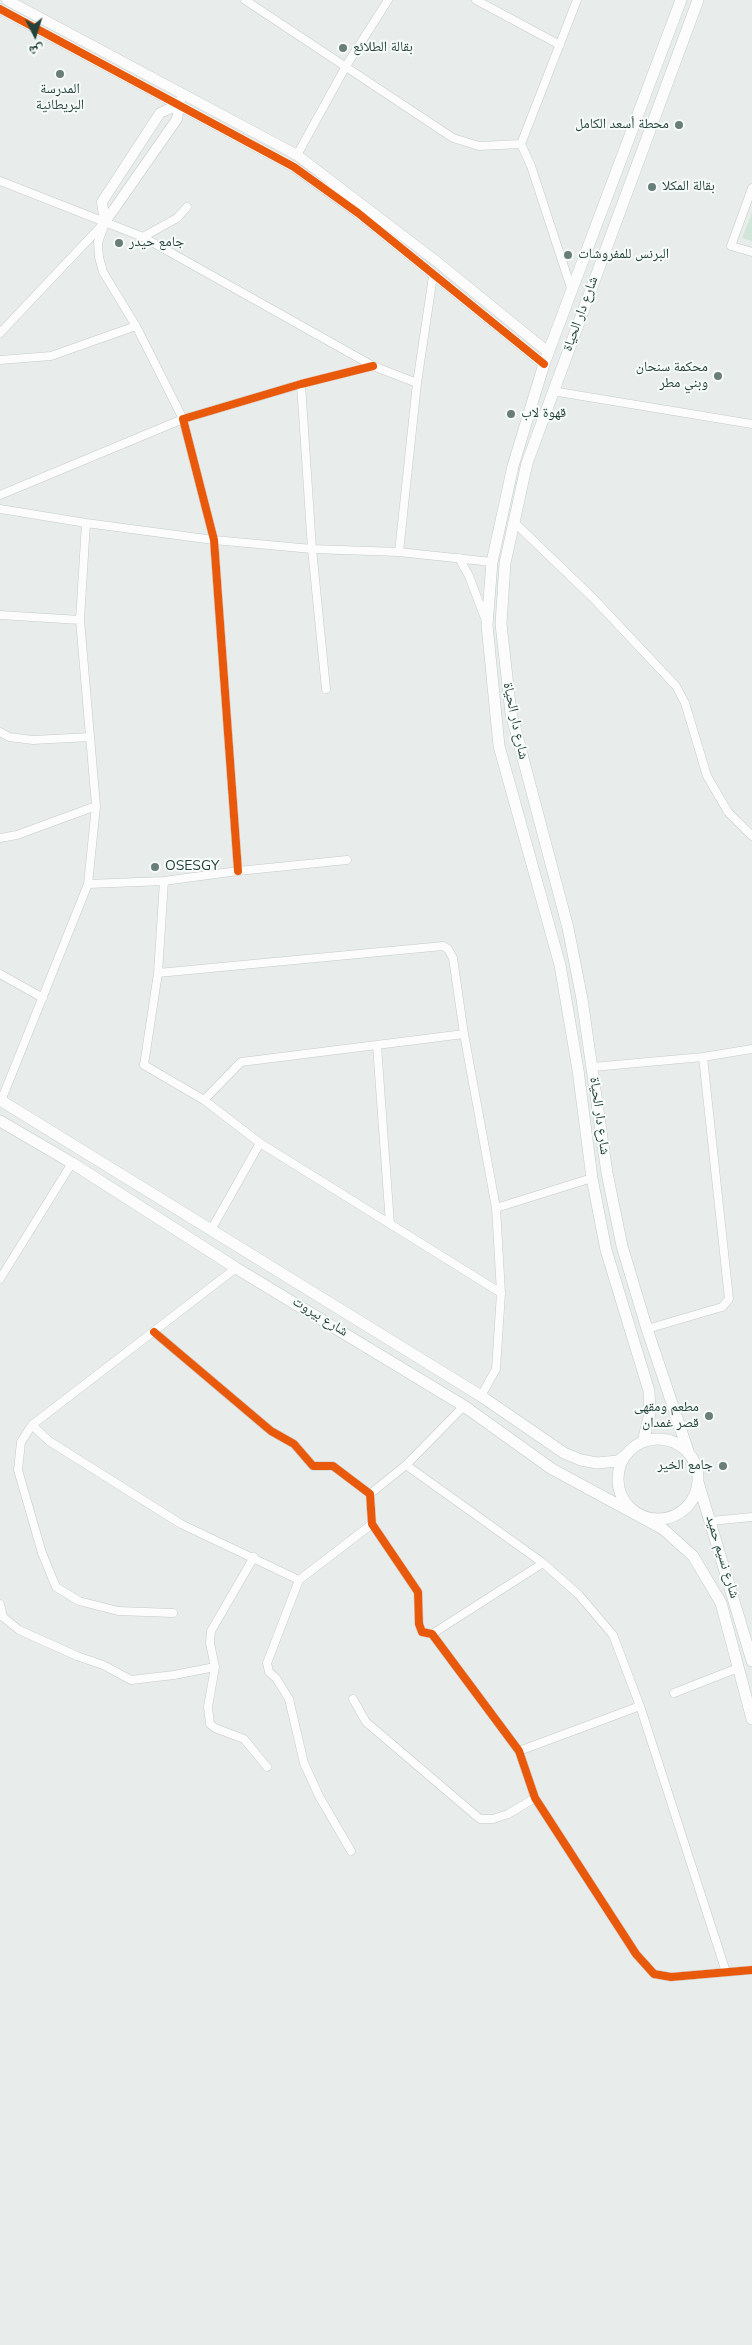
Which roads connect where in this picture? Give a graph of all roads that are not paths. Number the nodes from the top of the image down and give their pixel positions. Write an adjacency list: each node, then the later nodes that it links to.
1 (246, 0): 10 (street)
2 (388, 0): 10 (street)
3 (476, 0): 9 (street)
4 (577, 0): 9 (street)
5 (681, 0): 12 (main road, شارع دار الحياة)
6 (698, 0): 13 (main road, شارع دار الحياة)
7 (13, 1): 11 (street)
8 (0, 10): 14 (street)
9 (560, 46): 15 (street)
10 (346, 66): 15 (street); 16 (street)
11 (185, 94): 14 (street); 16 (street)
12 (646, 97): 13 (main road); 24 (main road, شارع دار الحياة)
13 (660, 102): 33 (main road, شارع دار الحياة)
14 (178, 105): 20 (street); 20 (street); 23 (street)
15 (521, 144): 24 (street)
16 (297, 155): 27 (street)
17 (0, 181): 20 (street)
18 (752, 188): 22 (street)
19 (187, 207): 21 (street)
20 (105, 222): 21 (street); 25 (street); 26 (street)
21 (143, 237): 30 (street)
22 (752, 252)
23 (433, 276): 29 (street); 31 (street)
24 (572, 292): 27 (main road, شارع دار الحياة)
25 (136, 326): 28 (street); 34 (street)
26 (0, 333)
27 (548, 352): 29 (main road, شارع دار الحياة)
28 (0, 360)
29 (544, 364): 36 (main road, شارع دار الحياة)
30 (374, 366): 31 (street); 32 (street)
31 (417, 383): 44 (street)
32 (301, 384): 34 (street); 43 (street)
33 (552, 391): 35 (street); 37 (main road, شارع دار الحياة)
34 (184, 419): 38 (street); 42 (street)
35 (752, 424)
36 (525, 426): 37 (main road); 46 (main road, شارع دار الحياة)
37 (538, 431): 40 (main road, شارع دار الحياة)
38 (0, 494)
39 (0, 509): 41 (street)
40 (514, 522): 54 (street); 67 (main road, شارع دار الحياة)
41 (86, 523): 42 (street); 48 (street)
42 (214, 540): 43 (street); 57 (street)
43 (312, 550): 44 (street); 50 (street)
44 (400, 552): 45 (street)
45 (459, 558): 46 (street); 49 (street)
46 (492, 562): 49 (main road, شارع دار الحياة)
47 (0, 615): 48 (street)
48 (80, 620): 52 (street)
49 (487, 625): 74 (main road, شارع دار الحياة)
50 (326, 689)
51 (0, 732): 52 (street)
52 (90, 737): 53 (street)
53 (96, 806): 55 (street); 59 (street)
54 (752, 836)
55 (0, 838)
56 (347, 860): 57 (street)
57 (238, 871): 58 (street)
58 (164, 881): 59 (street); 60 (street)
59 (88, 884): 62 (street)
60 (158, 973): 63 (street); 68 (street)
61 (0, 974): 62 (street)
62 (43, 998): 69 (street)
63 (464, 1034): 64 (street); 75 (street)
64 (376, 1046): 68 (street); 76 (street)
65 (752, 1049): 66 (street)
66 (702, 1057): 67 (street); 83 (street)
67 (593, 1067): 73 (main road, شارع دار الحياة)
68 (204, 1100): 71 (street)
69 (1, 1101): 77 (main road, شارع بيروت)
70 (0, 1121): 72 (main road, شارع بيروت)
71 (260, 1143): 76 (street); 77 (street)
72 (72, 1163): 79 (main road, شارع بيروت); 81 (street)
73 (607, 1173): 74 (main road); 83 (main road, شارع دار الحياة)
74 (592, 1178): 75 (street); 88 (main road, شارع دار الحياة)
75 (496, 1208): 82 (street)
76 (390, 1224): 82 (street)
77 (211, 1230): 78 (main road, شارع بيروت)
78 (261, 1263): 80 (main road); 85 (main road, شارع بيروت)
79 (236, 1268): 80 (main road, شارع بيروت); 84 (street)
80 (253, 1276): 86 (main road, شارع بيروت)
81 (0, 1279)
82 (501, 1293): 85 (street)
83 (647, 1329): 89 (main road, شارع دار الحياة)
84 (154, 1332): 87 (street); 93 (street)
85 (481, 1396): 90 (main road, شارع بيروت)
86 (464, 1406): 91 (street); 94 (main road, شارع بيروت)
87 (32, 1425): 98 (street); 102 (street)
88 (643, 1442): 89 (main road); 90 (main road)
89 (689, 1454): 92 (main road)
90 (626, 1455): 94 (main road)
91 (406, 1465): 93 (street); 99 (street)
92 (698, 1482): 94 (main road); 96 (main road, شارع نسيم حميد)
93 (370, 1494): 97 (street)
94 (639, 1515): 106 (main road, شارع نسيم حميد)
95 (752, 1517): 96 (street)
96 (711, 1522): 104 (main road, شارع نسيم حميد)
97 (372, 1524): 100 (street); 103 (street)
98 (254, 1557): 100 (street); 105 (street)
99 (543, 1563): 103 (street); 109 (street)
100 (300, 1580): 114 (street)
101 (0, 1604): 105 (street)
102 (174, 1613)
103 (432, 1634): 111 (street)
104 (752, 1661)
105 (215, 1667): 112 (street)
106 (738, 1668): 107 (street); 110 (main road, شارع نسيم حميد)
107 (674, 1693)
108 (353, 1699): 113 (street)
109 (640, 1706): 111 (street); 116 (street)
110 (752, 1718)
111 (519, 1751): 113 (street)
112 (267, 1767)
113 (535, 1798): 116 (street)
114 (351, 1851)
115 (752, 1970): 116 (street)
116 (726, 1972)

